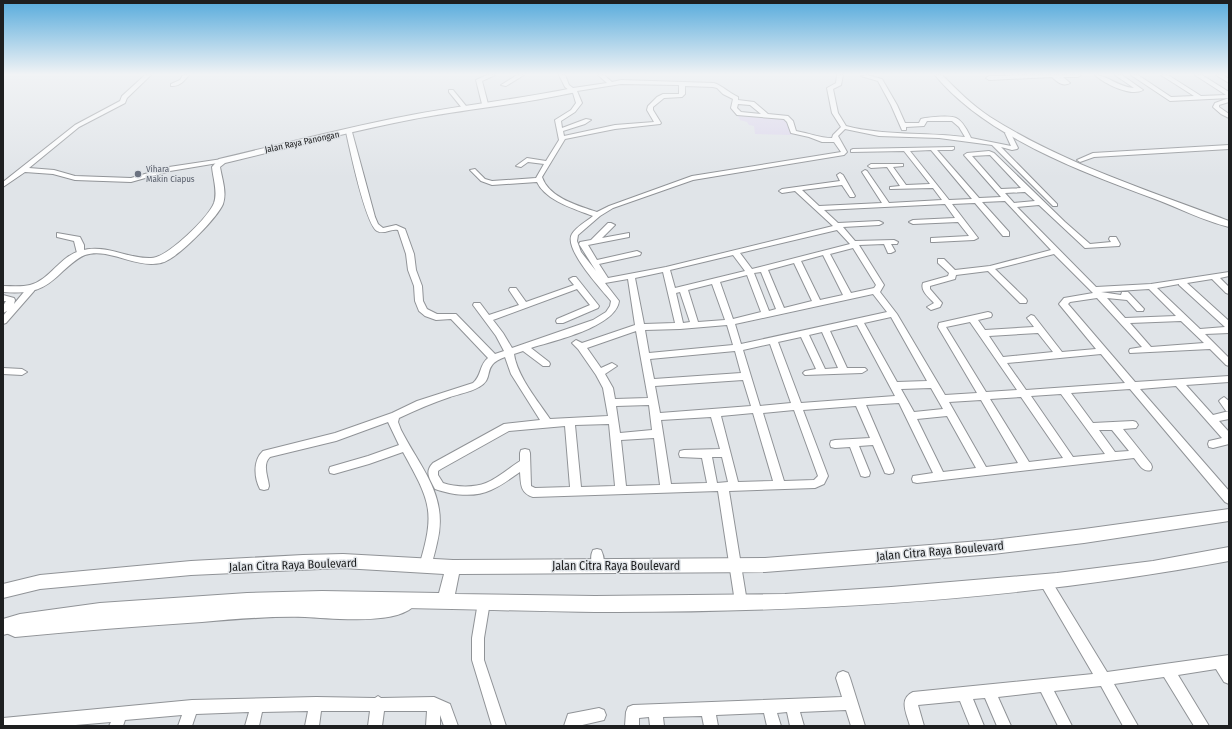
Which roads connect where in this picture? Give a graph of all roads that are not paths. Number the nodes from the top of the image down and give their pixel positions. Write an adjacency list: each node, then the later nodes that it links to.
1 (111, 109): 40 (street)
2 (453, 109): 18 (street, Jalan Raya Panongan)
3 (574, 109): 17 (street)
4 (650, 109): 22 (street)
5 (735, 109): 12 (street, Jalan Raya Panongan)
6 (759, 109): 12 (street)
7 (834, 109): 16 (street)
8 (895, 109): 15 (street)
9 (974, 109): 19 (street)
10 (987, 109): 32 (street)
11 (1219, 109): 13 (street)
12 (766, 115): 23 (street, Jalan Raya Panongan)
13 (1229, 116)
14 (588, 120): 17 (street)
15 (903, 125): 21 (street); 24 (street)
16 (844, 127): 20 (street); 23 (street)
17 (561, 130): 22 (street)
18 (349, 132): 33 (street, Jalan Raya Panongan); 153 (street)
19 (1010, 132): 25 (street); 35 (street)
20 (868, 133): 21 (street); 26 (street)
21 (906, 136): 24 (street)
22 (563, 138): 34 (street)
23 (836, 140): 62 (street)
24 (969, 140): 25 (street)
25 (993, 143): 60 (street)
26 (877, 145): 30 (street); 31 (street)
27 (1229, 147): 32 (street)
28 (932, 148): 29 (street); 30 (street); 55 (street)
29 (952, 148)
30 (905, 149): 47 (street)
31 (853, 151)
32 (1080, 160): 35 (street); 63 (street)
33 (222, 161): 40 (street); 84 (street)
34 (548, 163): 37 (street); 44 (street)
35 (1071, 163): 67 (street)
36 (901, 165): 39 (street)
37 (519, 166)
38 (871, 166): 39 (street)
39 (889, 166): 49 (street)
40 (24, 170): 46 (street)
41 (473, 170): 44 (street)
42 (865, 172): 59 (street)
43 (840, 175): 45 (street)
44 (539, 180): 62 (street)
45 (844, 182): 50 (street); 54 (street)
46 (3, 185)
47 (935, 186): 49 (street); 56 (street)
48 (892, 188): 49 (street)
49 (905, 188)
50 (796, 189): 52 (street); 61 (street)
51 (1027, 190): 53 (street); 53 (street); 58 (street)
52 (782, 191)
53 (1000, 191): 57 (street)
54 (852, 196)
55 (978, 200): 56 (street); 57 (street); 70 (street)
56 (946, 202): 59 (street); 64 (street)
57 (1009, 202): 58 (street); 80 (street)
58 (1040, 203): 73 (street)
59 (887, 205): 61 (street)
60 (1055, 205)
61 (817, 208): 69 (street)
62 (598, 215): 145 (street)
63 (1229, 216)
64 (960, 220): 65 (street); 74 (street)
65 (913, 222)
66 (879, 223): 69 (street)
67 (1229, 224)
68 (611, 226): 75 (street)
69 (837, 226): 78 (street); 81 (street)
70 (1006, 234)
71 (60, 235): 84 (street)
72 (626, 235): 75 (street)
73 (1113, 239)
74 (934, 240)
75 (594, 241): 87 (street)
76 (886, 242): 77 (street); 78 (street); 79 (street)
77 (894, 242)
78 (854, 244): 82 (street); 106 (street)
79 (891, 251)
80 (1056, 251): 89 (street); 109 (street)
81 (735, 252): 90 (street); 91 (street)
82 (826, 252): 85 (street); 110 (street)
83 (637, 253): 87 (street)
84 (81, 254): 104 (street)
85 (796, 259): 88 (street); 114 (street)
86 (941, 261): 92 (street)
87 (594, 263): 94 (street)
88 (763, 268): 91 (street); 120 (street)
89 (990, 268): 92 (street); 113 (street)
90 (666, 269): 94 (street); 108 (street)
91 (750, 272): 97 (street); 121 (street)
92 (953, 273): 117 (street)
93 (1229, 274): 95 (street)
94 (631, 276): 136 (street)
95 (1214, 277): 98 (street); 107 (street)
96 (573, 279): 99 (street)
97 (715, 280): 101 (street); 132 (street)
98 (1182, 283): 100 (street); 135 (street)
99 (579, 286): 116 (street); 128 (street)
100 (1151, 286): 103 (street); 126 (street)
101 (683, 288): 108 (street); 133 (street)
102 (3, 289): 104 (street)
103 (1120, 289): 109 (street); 111 (street)
104 (31, 290): 129 (street)
105 (513, 290): 116 (street)
106 (874, 290): 110 (street); 122 (street)
107 (1229, 291)
108 (671, 292): 134 (street)
109 (1097, 292): 111 (street); 131 (street); 148 (street)
110 (848, 296): 114 (street)
111 (1129, 298): 118 (street)
112 (7, 299): 119 (street)
113 (1023, 301)
114 (816, 303): 120 (street)
115 (477, 305): 127 (street)
116 (524, 305): 127 (street)
117 (931, 308)
118 (1140, 309)
119 (3, 310)
120 (781, 311): 121 (street)
121 (766, 314): 132 (street)
122 (893, 314): 130 (street); 169 (street)
123 (988, 315): 124 (street)
124 (972, 318): 141 (street); 174 (street)
125 (1031, 318): 138 (street)
126 (1183, 318): 131 (street); 140 (street)
127 (488, 319): 150 (street)
128 (560, 320)
129 (3, 321)
130 (859, 321): 137 (street); 170 (street)
131 (1122, 321): 147 (street)
132 (730, 322): 133 (street); 146 (street)
133 (695, 325): 134 (street)
134 (680, 326): 136 (street)
135 (1229, 326)
136 (639, 327): 152 (street); 163 (street)
137 (825, 329): 142 (street); 160 (street)
138 (1040, 330): 141 (street); 151 (street)
139 (1229, 330): 140 (street)
140 (1197, 332): 144 (street)
141 (983, 333): 154 (street)
142 (804, 334): 143 (street); 162 (street)
143 (773, 341): 146 (street); 180 (street)
144 (1211, 346): 147 (street); 155 (street)
145 (523, 347): 150 (street); 156 (street)
146 (738, 348): 152 (street); 165 (street)
147 (1149, 350): 149 (street)
148 (1103, 351): 151 (street); 171 (street)
149 (1133, 351)
150 (509, 352): 153 (street); 191 (street)
151 (1059, 354): 154 (street)
152 (645, 356): 167 (street)
153 (493, 358): 185 (street)
154 (1001, 360): 173 (street)
155 (1228, 362)
156 (546, 364)
157 (612, 366): 163 (street)
158 (862, 370): 160 (street)
159 (3, 371): 161 (street)
160 (844, 371): 162 (street)
161 (22, 372)
162 (822, 372): 164 (street)
163 (600, 373): 178 (street)
164 (808, 373)
165 (747, 376): 167 (street); 181 (street)
166 (1229, 379): 168 (street)
167 (650, 383): 177 (street)
168 (1179, 383): 171 (street); 188 (street)
169 (934, 384): 170 (street); 175 (street)
170 (894, 386): 176 (street)
171 (1132, 386): 172 (street); 225 (street)
172 (1064, 390): 173 (street); 194 (street)
173 (1024, 393): 174 (street); 209 (street)
174 (982, 396): 175 (street); 211 (street)
175 (942, 398): 182 (street)
176 (901, 399): 179 (street); 186 (street)
177 (653, 401): 178 (street); 187 (street)
178 (611, 403): 189 (street)
179 (860, 403): 180 (street); 198 (street)
180 (796, 408): 181 (street); 219 (street)
181 (757, 410): 183 (street); 219 (street)
182 (950, 412): 186 (street); 215 (street)
183 (716, 413): 187 (street); 205 (street)
184 (1229, 415): 188 (street)
185 (395, 416): 202 (street); 220 (street)
186 (911, 416): 217 (street)
187 (655, 417): 195 (street)
188 (1211, 419): 197 (street)
189 (612, 420): 190 (street); 196 (street)
190 (570, 422): 191 (street); 224 (street)
191 (547, 423): 210 (street)
192 (1133, 425): 193 (street)
193 (1115, 426): 194 (street); 207 (street)
194 (1091, 428): 208 (street)
195 (657, 434): 196 (street); 222 (street)
196 (616, 437): 223 (street)
197 (1229, 439): 201 (street)
198 (876, 441): 199 (street); 214 (street)
199 (853, 443): 200 (street); 216 (street)
200 (835, 444)
201 (1213, 444)
202 (404, 447): 213 (street); 229 (street)
203 (525, 453): 210 (street)
204 (706, 453): 205 (street); 206 (street); 221 (street)
205 (726, 453): 221 (street)
206 (684, 454)
207 (1137, 454): 208 (street); 212 (street)
208 (1113, 457): 209 (street)
209 (1071, 462): 211 (street)
210 (524, 464): 224 (street)
211 (1026, 467): 215 (street)
212 (1147, 467)
213 (334, 470)
214 (889, 470)
215 (984, 472): 217 (street)
216 (865, 473)
217 (940, 477): 218 (street)
218 (917, 479)
219 (780, 485): 221 (street)
220 (264, 486)
221 (723, 487): 222 (street); 228 (street)
222 (666, 489): 223 (street)
223 (621, 491): 224 (street)
224 (576, 492)
225 (1229, 499)
226 (1229, 515): 228 (street, Jalan Citra Raya Boulevard)
227 (1229, 554): 231 (street)
228 (736, 565): 230 (street, Jalan Citra Raya Boulevard); 235 (street)
229 (425, 566): 230 (street, Jalan Citra Raya Boulevard); 232 (street, Jalan Citra Raya Boulevard)
230 (453, 567): 233 (street)
231 (1045, 581): 235 (street); 241 (street)
232 (3, 591)
233 (445, 600): 234 (street); 236 (street)
234 (484, 602): 235 (street); 265 (street)
235 (741, 602)
236 (5, 626)
237 (1224, 661): 238 (street); 239 (street)
238 (1167, 670): 241 (street); 278 (street)
239 (1229, 677)
240 (843, 678): 246 (street)
241 (1104, 679): 242 (street); 277 (street)
242 (1045, 686): 243 (street); 276 (street)
243 (989, 691): 244 (street); 275 (street)
244 (964, 694): 273 (street); 274 (street)
245 (378, 703): 247 (street); 248 (street); 262 (street)
246 (850, 703): 250 (street); 272 (street)
247 (316, 704): 249 (street); 261 (street)
248 (434, 704): 263 (street); 264 (street)
249 (257, 705): 252 (street); 260 (street)
250 (792, 705): 251 (street); 271 (street)
251 (770, 706): 253 (street); 270 (street)
252 (192, 707): 256 (street); 259 (street)
253 (708, 709): 254 (street); 269 (street)
254 (655, 710): 267 (street); 268 (street)
255 (599, 716): 266 (street)
256 (118, 720): 257 (street)
257 (55, 723): 258 (street)
258 (3, 725)
259 (185, 726)
260 (252, 726)
261 (312, 726)
262 (375, 726)
263 (433, 726)
264 (451, 726)
265 (499, 726)
266 (571, 726)
267 (632, 726)
268 (657, 726)
269 (711, 726)
270 (774, 726)
271 (798, 726)
272 (858, 726)
273 (917, 726)
274 (977, 726)
275 (1004, 726)
276 (1065, 726)
277 (1131, 726)
278 (1202, 726)

